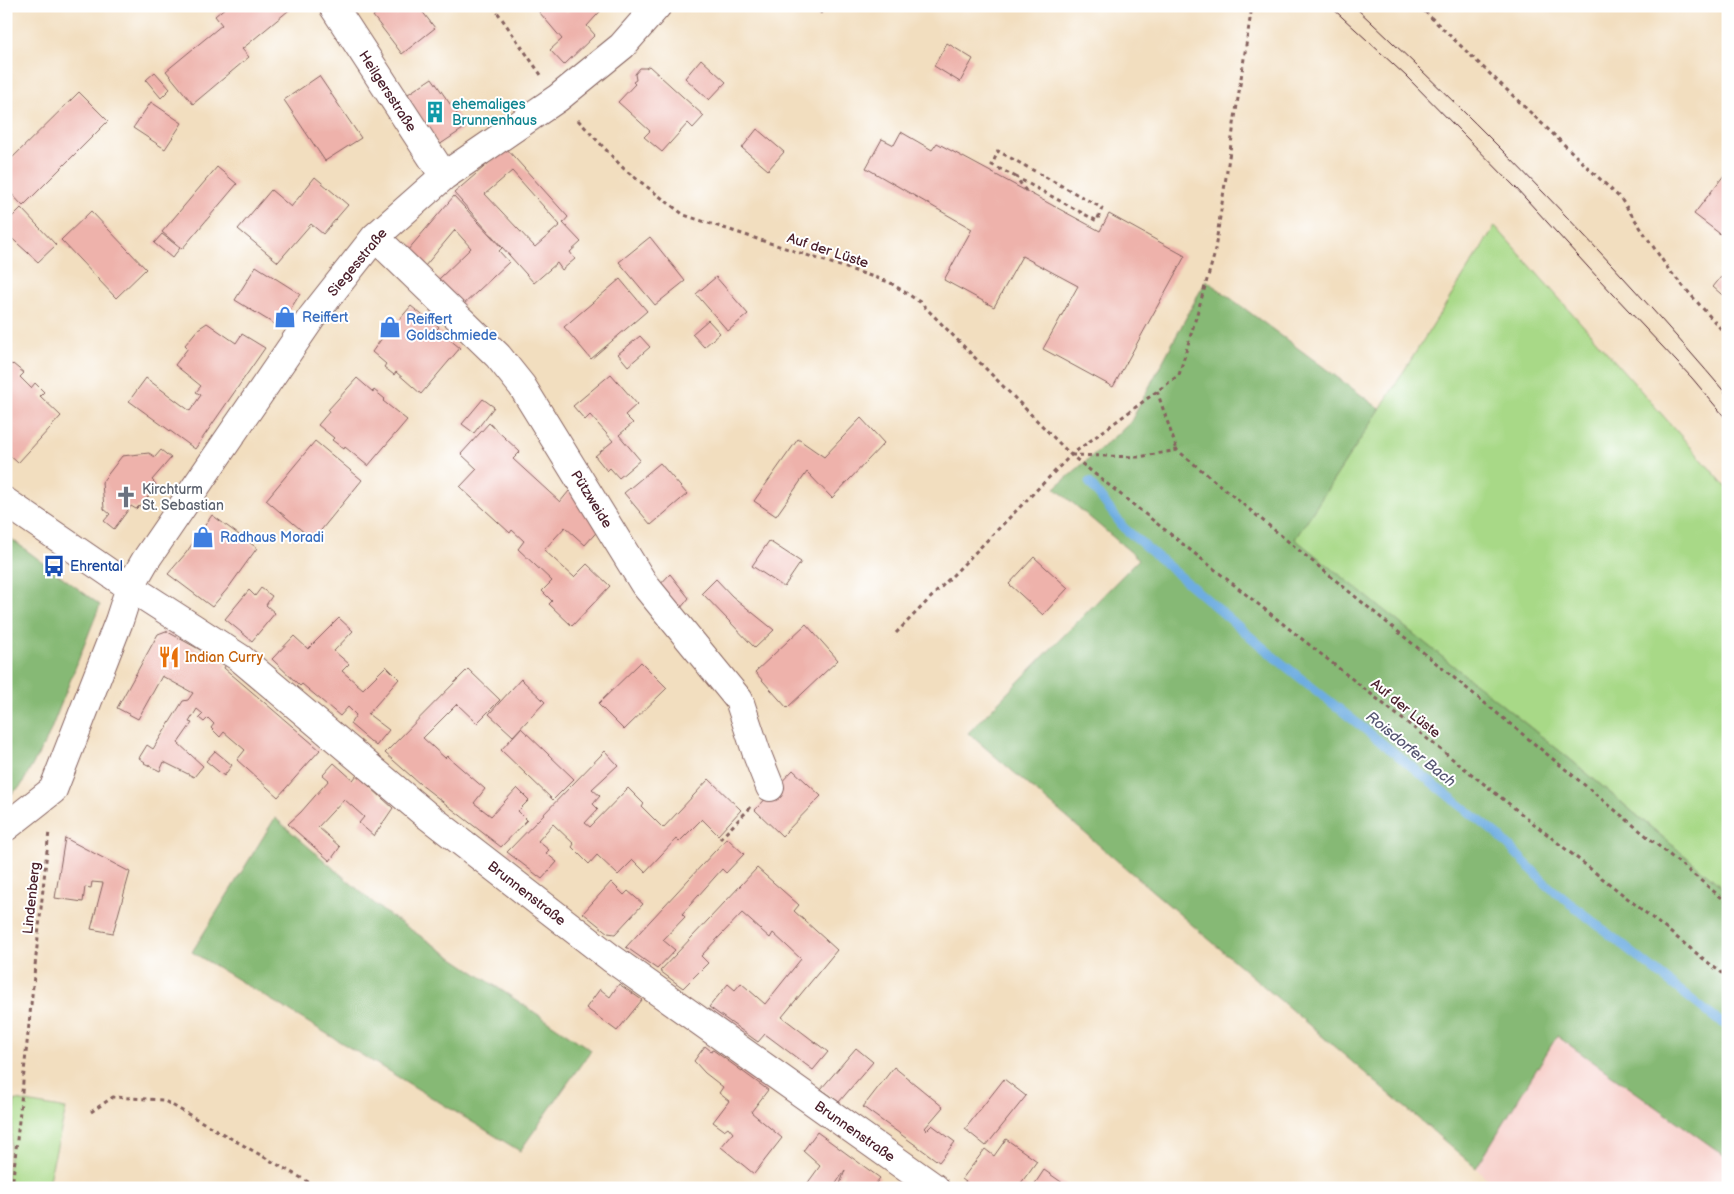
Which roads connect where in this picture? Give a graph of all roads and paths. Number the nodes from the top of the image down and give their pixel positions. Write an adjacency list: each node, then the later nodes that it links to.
1 (333, 6): 7 (street, Heilgersstraße)
2 (493, 6): 6 (path, Auf der Lüste)
3 (657, 6): 6 (street, Siegesstraße)
4 (1252, 6): 12 (path)
5 (1419, 6): 11 (path)
6 (558, 98): 7 (street, Siegesstraße); 14 (path, Auf der Lüste)
7 (444, 176): 10 (street, Siegesstraße)
8 (1016, 177): 8 (path); 9 (path)
9 (1026, 191)
10 (375, 238): 16 (street, Siegesstraße); 18 (street, Pützweide)
11 (1728, 337)
12 (1158, 391): 13 (path); 14 (path)
13 (1177, 450): 14 (path); 22 (path)
14 (1071, 455): 17 (path); 23 (path, Auf der Lüste)
15 (6, 502): 16 (street, Brunnenstraße)
16 (130, 587): 19 (street); 27 (street, Brunnenstraße)
17 (896, 633)
18 (770, 787): 21 (path)
19 (53, 790): 20 (street); 25 (path, Lindenberg)
20 (6, 828)
21 (720, 839)
22 (1728, 902)
23 (1728, 977)
24 (91, 1112): 26 (path)
25 (12, 1188)
26 (318, 1188)
27 (934, 1188)

